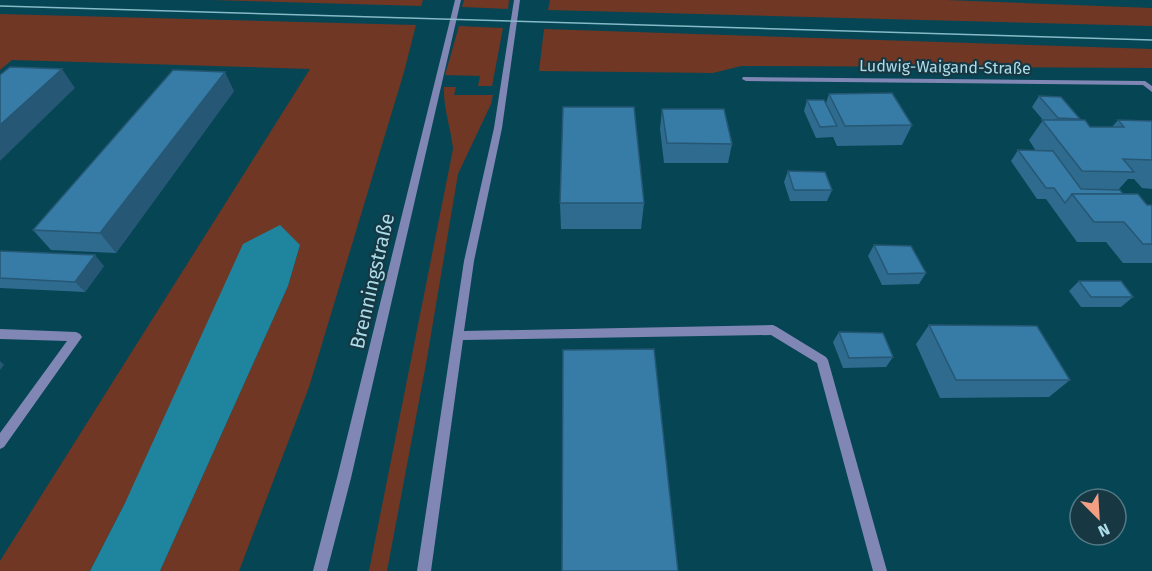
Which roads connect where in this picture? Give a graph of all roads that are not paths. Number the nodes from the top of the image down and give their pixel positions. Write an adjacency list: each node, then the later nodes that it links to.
1 (458, 0): 8 (street, Brenningstraße)
2 (517, 0): 6 (street)
3 (746, 79): 4 (street, Ludwig-Waigand-Straße)
4 (1152, 90)
5 (0, 334): 7 (street)
6 (458, 336): 9 (street); 10 (street)
7 (0, 443)
8 (320, 571)
9 (424, 571)
10 (880, 571)

